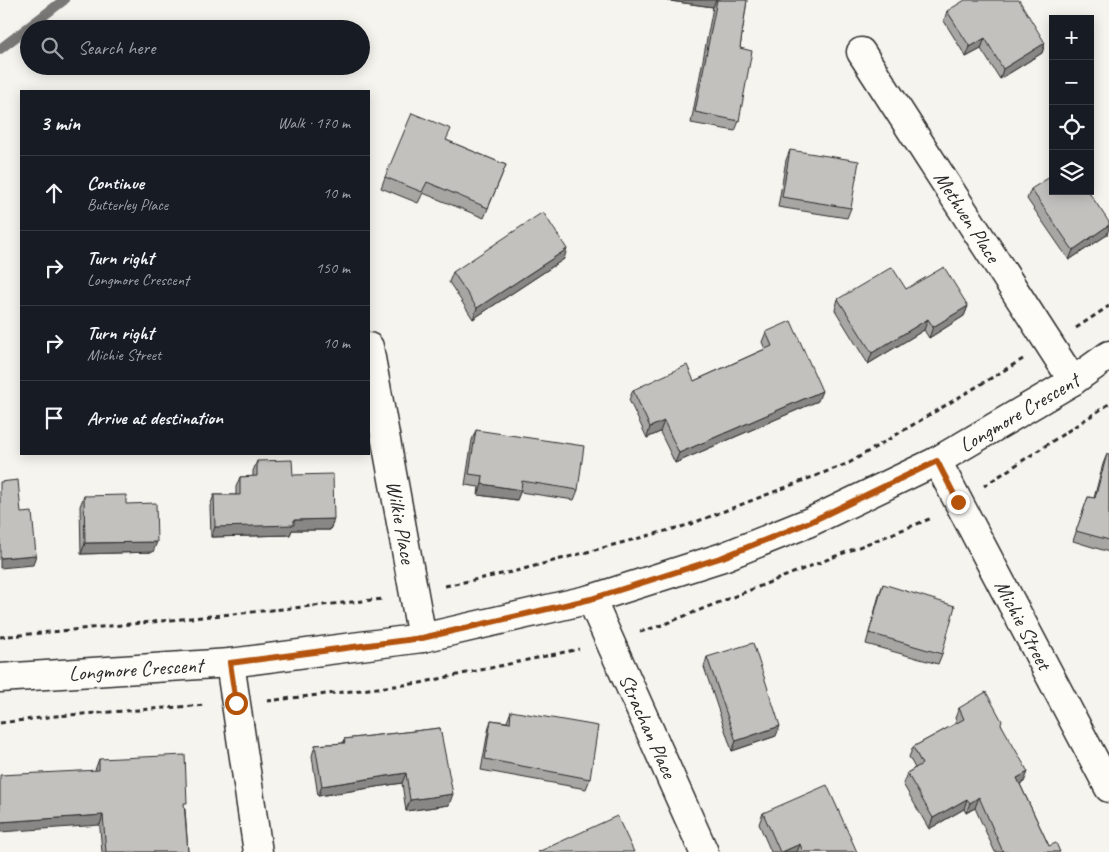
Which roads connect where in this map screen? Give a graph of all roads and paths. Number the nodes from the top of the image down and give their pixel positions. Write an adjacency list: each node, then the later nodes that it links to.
1 (862, 52): 7 (street, Methven Place)
2 (1109, 306): 3 (path)
3 (1071, 331)
4 (370, 352): 17 (street, Wilkie Place)
5 (1030, 355): 12 (path)
6 (1109, 356): 7 (street, Longmore Crescent)
7 (1073, 381): 9 (street, Longmore Crescent)
8 (1109, 404): 10 (path)
9 (937, 461): 14 (street, Longmore Crescent); 24 (street, Michie Street)
10 (982, 487)
11 (941, 514): 15 (path)
12 (442, 587)
13 (385, 599): 16 (path)
14 (591, 599): 17 (street, Longmore Crescent); 26 (street, Strachan Place)
15 (636, 633)
16 (0, 637)
17 (422, 638): 19 (street, Longmore Crescent)
18 (579, 649): 21 (path)
19 (230, 663): 20 (street, Longmore Crescent); 25 (street)
20 (0, 678)
21 (263, 701)
22 (211, 705): 23 (path)
23 (0, 723)
24 (1109, 788)
25 (258, 852)
26 (704, 852)

